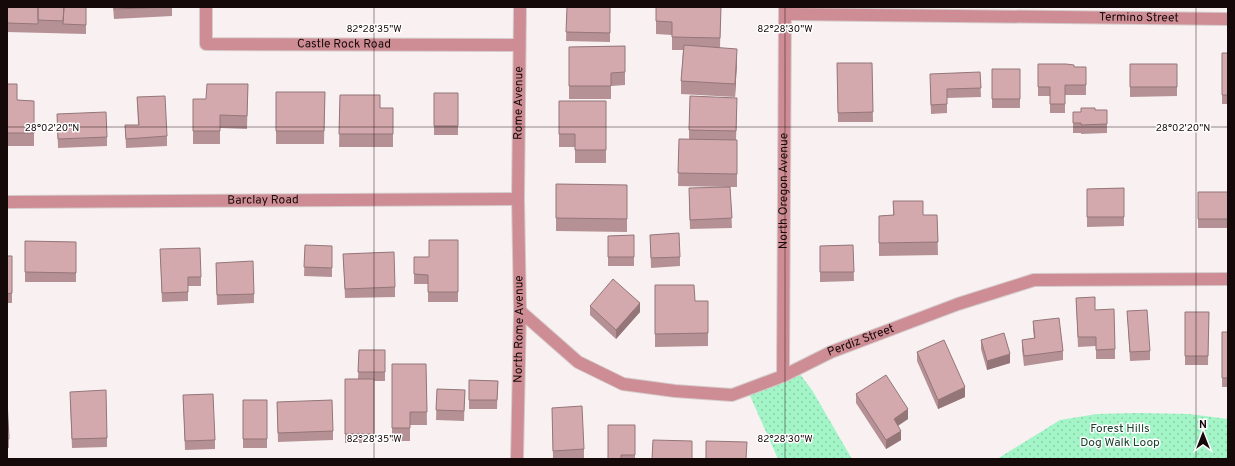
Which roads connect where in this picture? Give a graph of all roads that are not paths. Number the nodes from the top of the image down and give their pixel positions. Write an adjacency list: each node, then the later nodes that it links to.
1 (206, 7): 5 (street, Castle Rock Road)
2 (520, 7): 5 (street, Rome Avenue)
3 (785, 10): 4 (street, Termino Street); 10 (street, North Oregon Avenue)
4 (1228, 19)
5 (519, 45): 6 (street, Rome Avenue)
6 (518, 199): 7 (street, Barclay Road); 9 (street, North Rome Avenue)
7 (7, 202)
8 (1228, 279): 10 (street, Perdiz Street)
9 (520, 311): 10 (street, Perdiz Street); 11 (street, North Rome Avenue)
10 (783, 376)
11 (517, 459)

